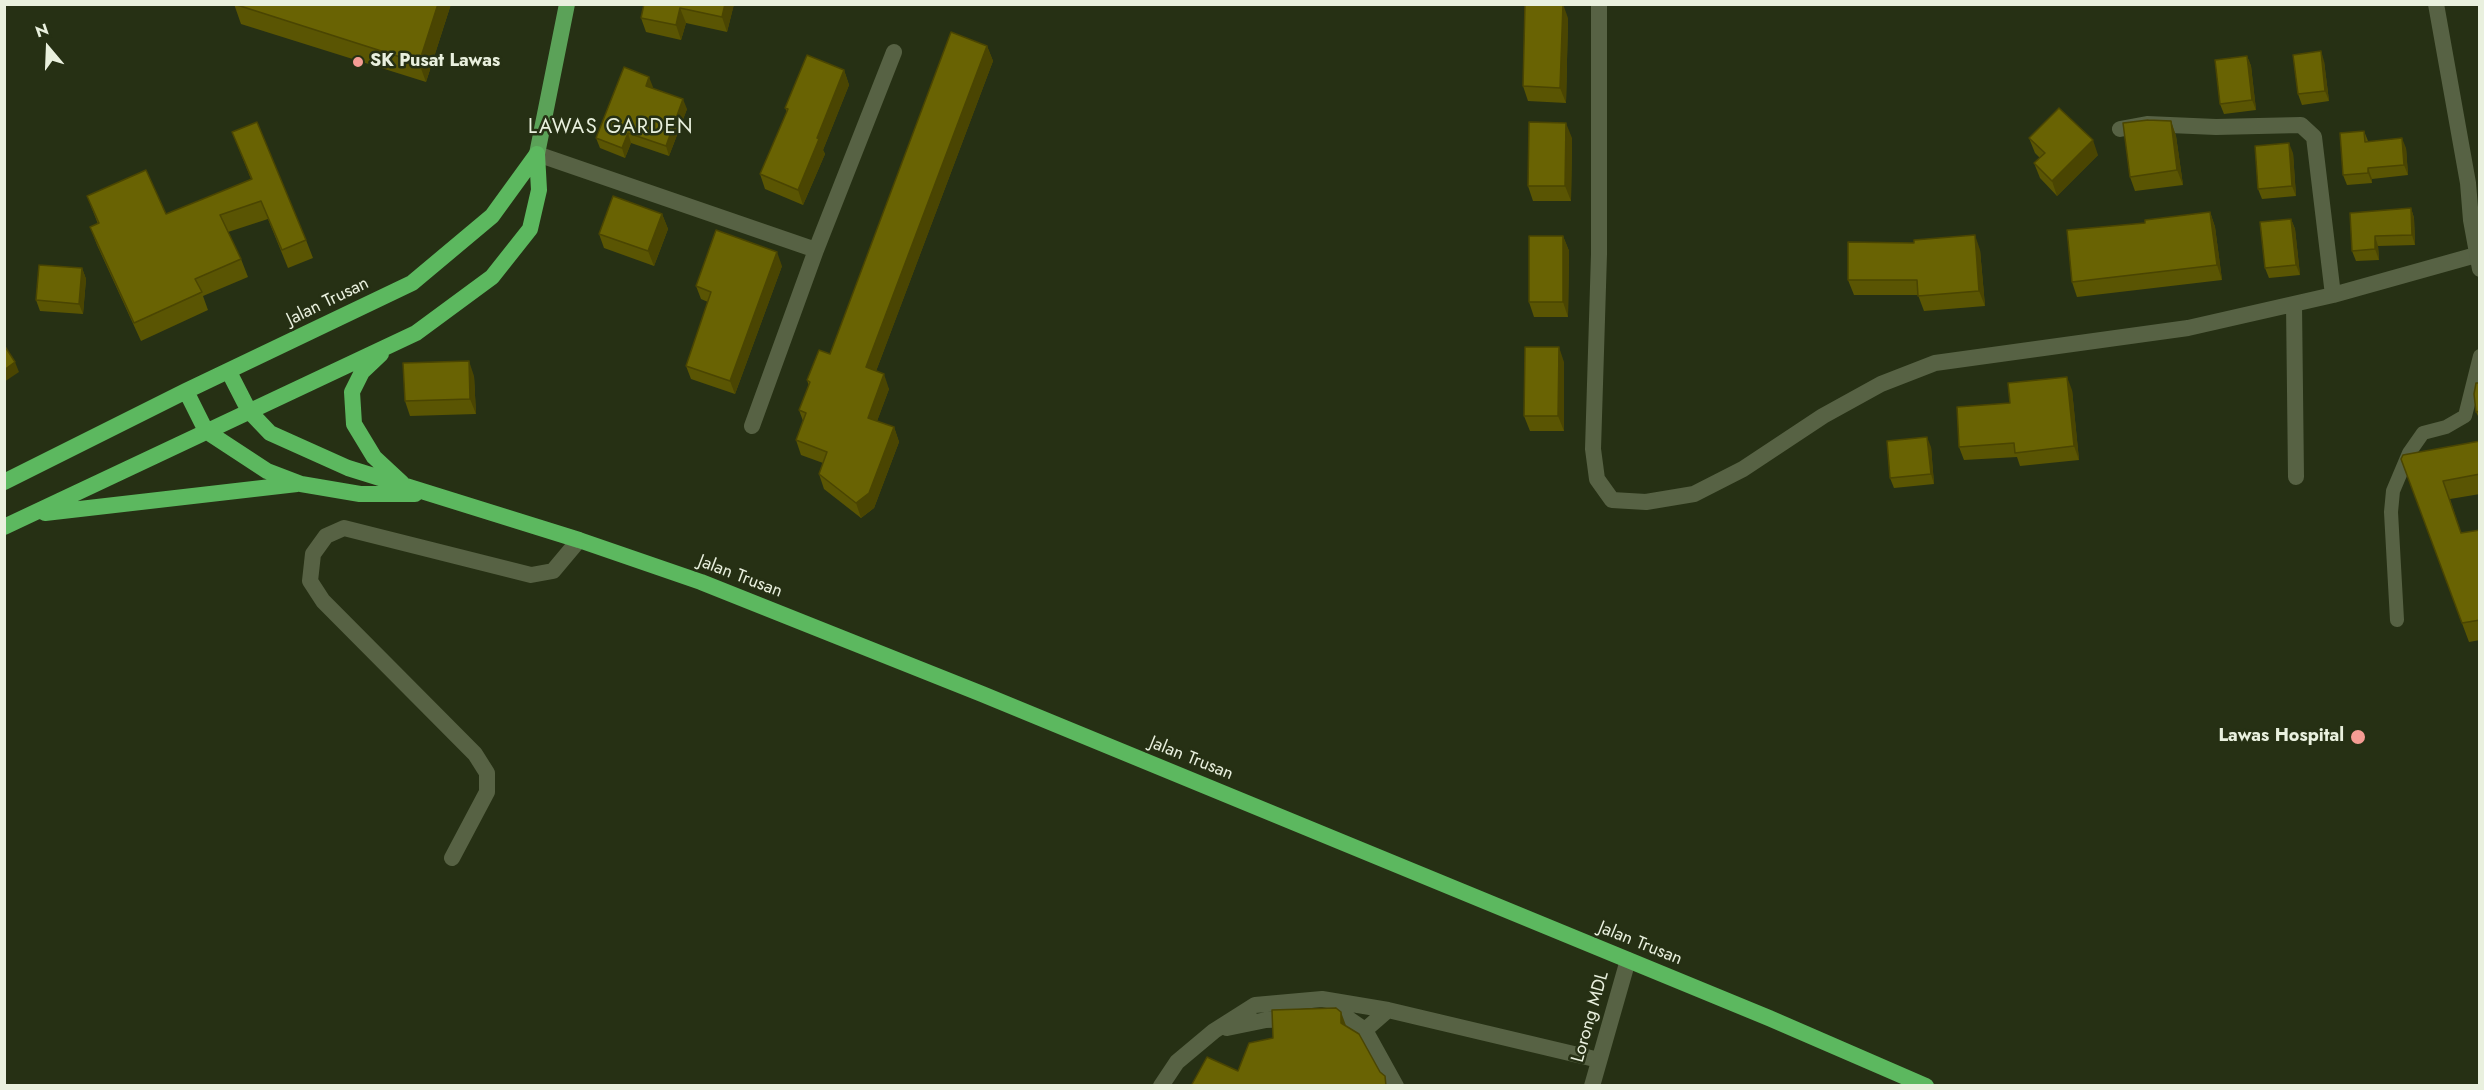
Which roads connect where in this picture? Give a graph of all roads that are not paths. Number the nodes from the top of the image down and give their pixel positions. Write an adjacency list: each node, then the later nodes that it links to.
1 (567, 4): 6 (main road, Jalan Trusan)
2 (1599, 4): 10 (street)
3 (2436, 4): 8 (street)
4 (894, 52): 7 (street)
5 (2120, 129): 9 (street)
6 (537, 154): 7 (street); 11 (highway, Jalan Trusan); 13 (highway, Jalan Trusan)
7 (816, 250): 16 (street)
8 (2478, 262): 9 (street)
9 (2333, 295): 10 (street)
10 (2294, 304): 18 (street)
11 (390, 345): 15 (highway, Jalan Trusan); 21 (highway)
12 (2480, 356): 26 (lane)
13 (229, 372): 14 (highway, Jalan Trusan); 15 (highway, Jalan Trusan)
14 (186, 392): 17 (highway, Jalan Trusan); 19 (highway, Jalan Trusan)
15 (249, 411): 17 (highway, Jalan Trusan); 21 (highway, Jalan Trusan)
16 (752, 426)
17 (206, 431): 20 (highway, Jalan Trusan); 23 (highway, Jalan Trusan)
18 (2296, 477)
19 (4, 482)
20 (301, 484): 22 (highway, Jalan Trusan); 23 (highway)
21 (406, 486): 22 (highway, Jalan Trusan)
22 (431, 494): 25 (highway, Jalan Trusan)
23 (30, 515): 24 (highway, Jalan Trusan)
24 (4, 527)
25 (579, 540): 27 (street); 28 (highway, Jalan Trusan)
26 (2397, 620)
27 (452, 858)
28 (1628, 960): 32 (street, Lorong MDL); 36 (highway, Jalan Trusan)
29 (1388, 1010): 30 (street); 31 (street); 32 (street)
30 (1214, 1030): 31 (street); 33 (street)
31 (1365, 1030): 34 (street)
32 (1599, 1060): 35 (street, Lorong MDL)
33 (1161, 1086)
34 (1396, 1086)
35 (1592, 1086)
36 (1926, 1086)

